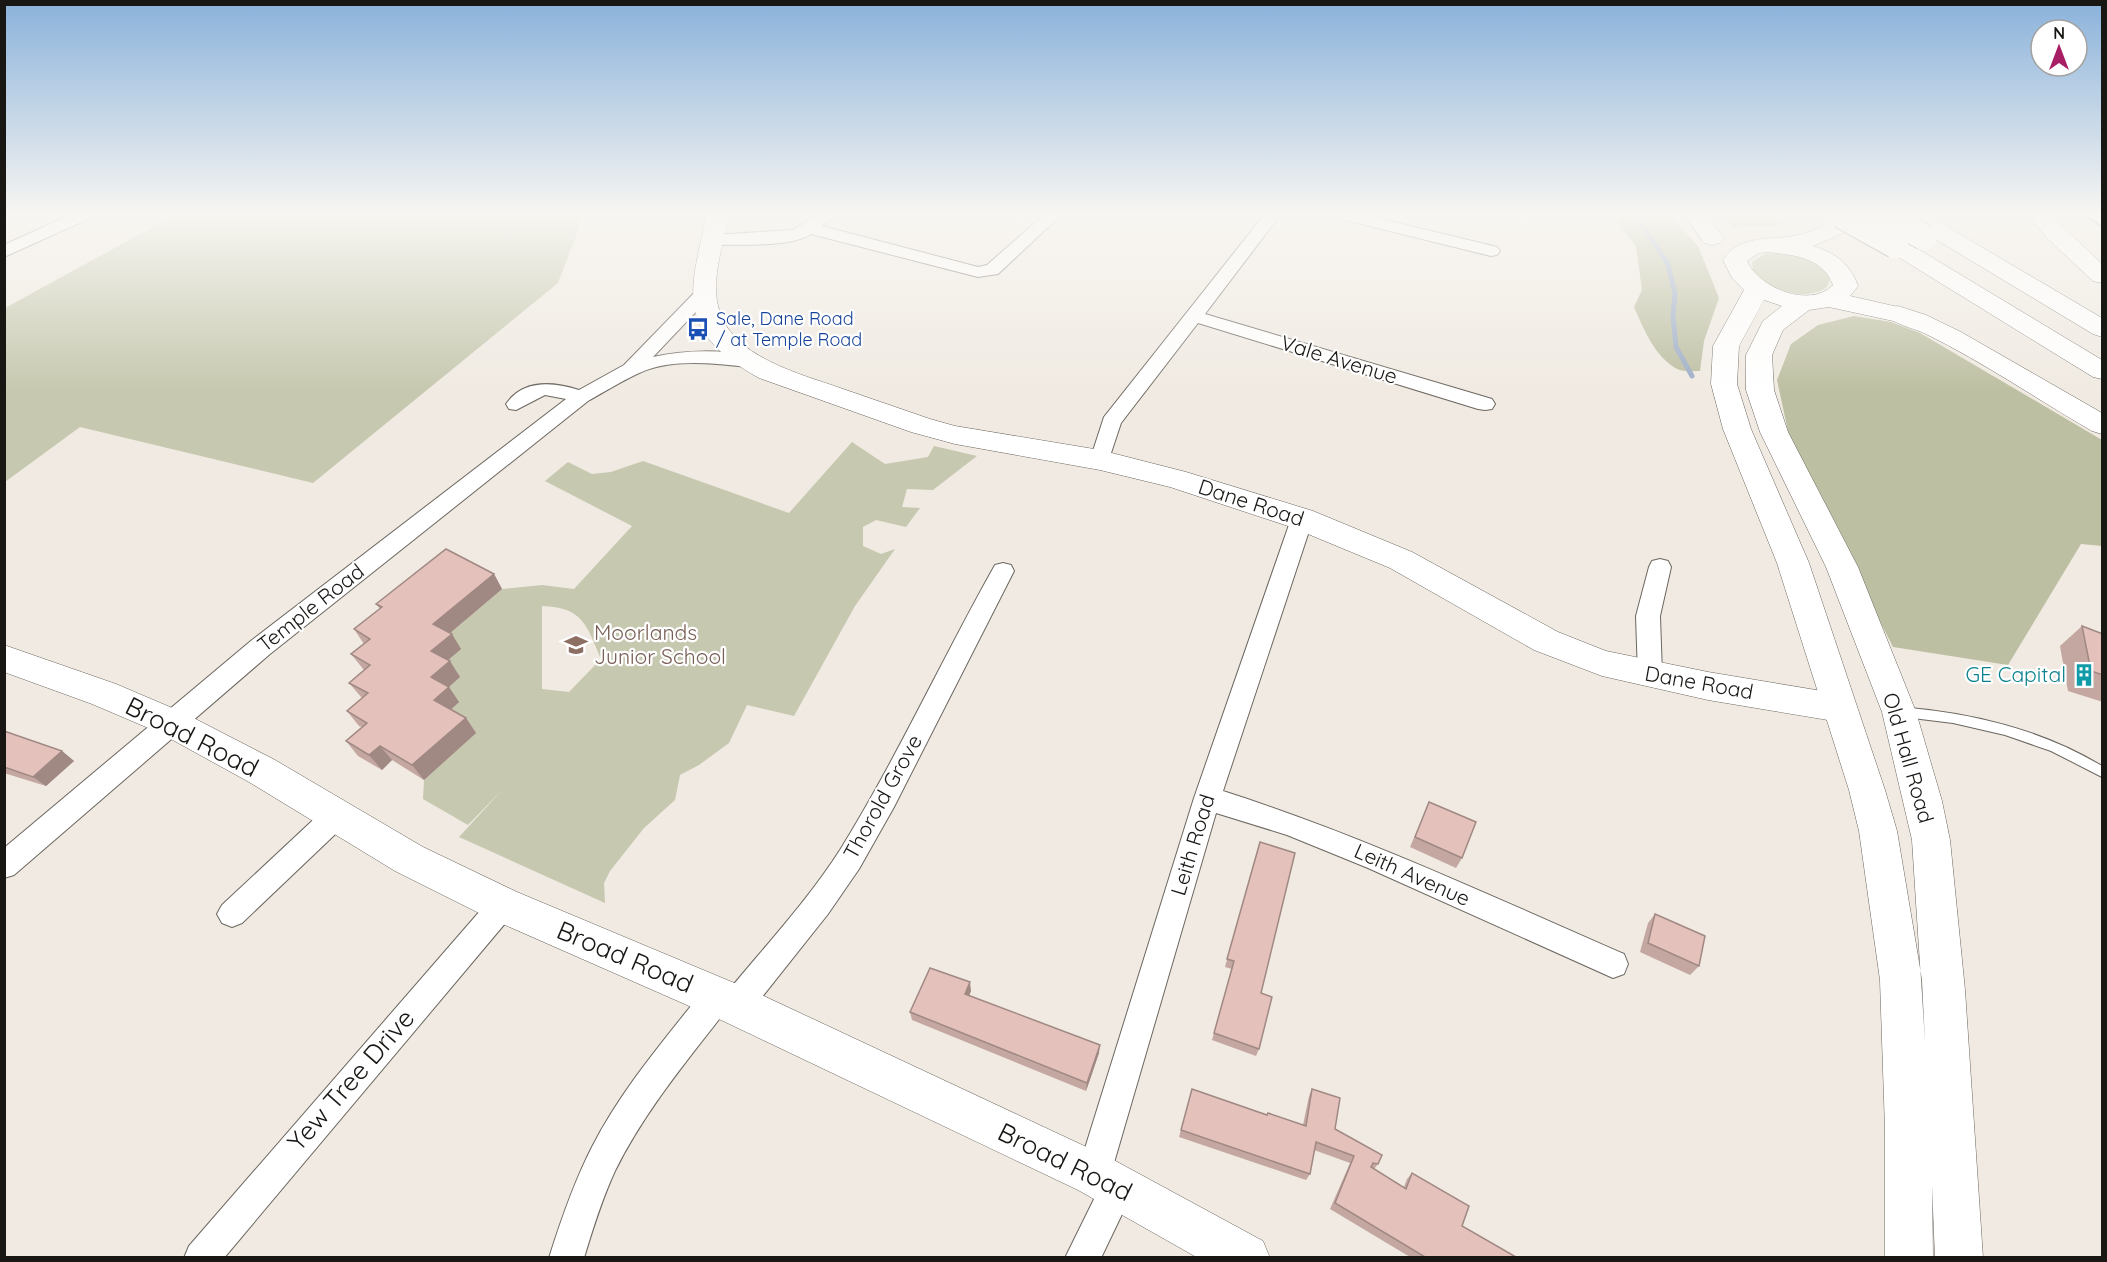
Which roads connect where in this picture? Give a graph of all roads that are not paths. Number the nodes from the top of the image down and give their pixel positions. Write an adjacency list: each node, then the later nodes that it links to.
1 (707, 274): 9 (main road)
2 (1226, 274): 12 (street)
3 (1740, 274): 8 (main road)
4 (1841, 274): 10 (main road)
5 (1943, 274): 17 (main road, bridge)
6 (1997, 274): 14 (main road)
7 (2004, 274): 13 (main road)
8 (1757, 288): 11 (main road); 28 (main road)
9 (703, 294): 15 (main road, Dane Road); 16 (street, Temple Road)
10 (1831, 300): 11 (main road); 21 (main road)
11 (1803, 302): 29 (main road, Old Hall Road)
12 (1193, 316): 20 (street, Vale Avenue); 22 (street)
13 (2103, 329)
14 (2103, 340)
15 (747, 361): 16 (street, Temple Road); 22 (main road, Dane Road)
16 (631, 369): 18 (street, Temple Road)
17 (2103, 371)
18 (581, 397): 19 (street); 30 (street, Temple Road)
19 (516, 404)
20 (1485, 404)
21 (2103, 425)
22 (1100, 460): 23 (main road, Dane Road)
23 (1302, 519): 27 (main road, Dane Road); 32 (street, Leith Road)
24 (1660, 567): 27 (street)
25 (1003, 571): 38 (street, Thorold Grove)
26 (4, 658): 30 (main road, Broad Road)
27 (1650, 675): 28 (main road, Dane Road)
28 (1840, 708): 29 (main road, Dane Road); 44 (main road)
29 (1899, 712): 31 (lane); 45 (main road, Old Hall Road)
30 (171, 723): 33 (main road, Broad Road); 34 (street, Temple Road)
31 (2103, 772)
32 (1207, 798): 37 (street, Leith Avenue); 39 (street, Leith Road)
33 (337, 815): 35 (main road, Broad Road); 36 (street)
34 (4, 866)
35 (503, 905): 38 (main road, Broad Road); 40 (street, Yew Tree Drive)
36 (232, 914)
37 (1613, 964)
38 (727, 1001): 39 (main road, Broad Road); 41 (street, Thorold Grove)
39 (1106, 1180): 42 (street, Leith Road); 43 (main road, Broad Road)
40 (201, 1257)
41 (566, 1257)
42 (1082, 1257)
43 (1246, 1257)
44 (1909, 1257)
45 (1959, 1257)

